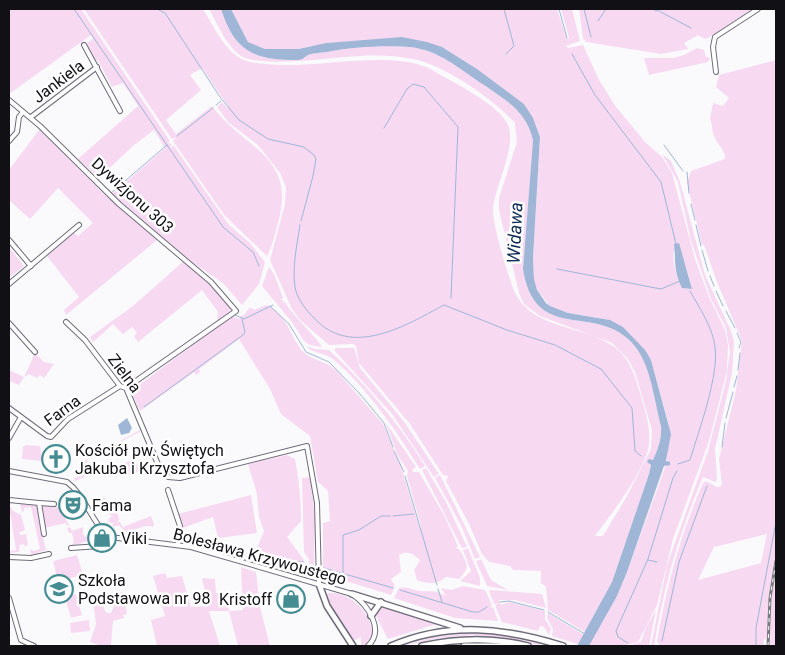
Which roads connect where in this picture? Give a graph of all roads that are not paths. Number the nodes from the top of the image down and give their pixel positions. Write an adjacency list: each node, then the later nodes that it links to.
1 (758, 9): 4 (street)
2 (84, 45): 3 (street)
3 (97, 67): 6 (street); 8 (street, Jankiela)
4 (716, 72)
5 (9, 100): 7 (street, Dywizjonu 303)
6 (120, 111)
7 (24, 112): 8 (street, Dywizjonu 303); 9 (street)
8 (32, 116): 18 (street, Dywizjonu 303)
9 (9, 141)
10 (80, 226): 12 (street)
11 (9, 240): 12 (street)
12 (31, 266): 13 (street)
13 (9, 284)
14 (66, 322): 17 (street, Zielna)
15 (9, 323): 16 (street)
16 (35, 352)
17 (120, 386): 18 (street, Zielna); 20 (street, Farna)
18 (126, 388): 33 (street, Zielna)
19 (9, 408): 20 (street)
20 (21, 416): 21 (street)
21 (9, 438)
22 (9, 471): 28 (street)
23 (168, 490): 29 (street)
24 (9, 500): 25 (street)
25 (39, 502): 26 (street); 27 (street)
26 (54, 504)
27 (44, 534)
28 (110, 536): 29 (street, Bolesława Krzywoustego); 30 (street)
29 (178, 545): 33 (street, Bolesława Krzywoustego)
30 (71, 548)
31 (49, 554): 32 (street)
32 (9, 558)
33 (319, 584): 34 (street, Bolesława Krzywoustego); 36 (main road)
34 (330, 588): 35 (street, Bolesława Krzywoustego); 36 (street)
35 (352, 594): 38 (main road); 39 (street)
36 (322, 597): 42 (main road)
37 (9, 598): 41 (street)
38 (381, 602): 39 (main road); 40 (main road)
39 (371, 616): 43 (street)
40 (466, 629): 44 (main road); 49 (main road)
41 (34, 646)
42 (353, 646)
43 (368, 646)
44 (391, 646)
45 (422, 646): 48 (main road)
46 (464, 646): 47 (main road)
47 (512, 646)
48 (528, 646)
49 (563, 646)

